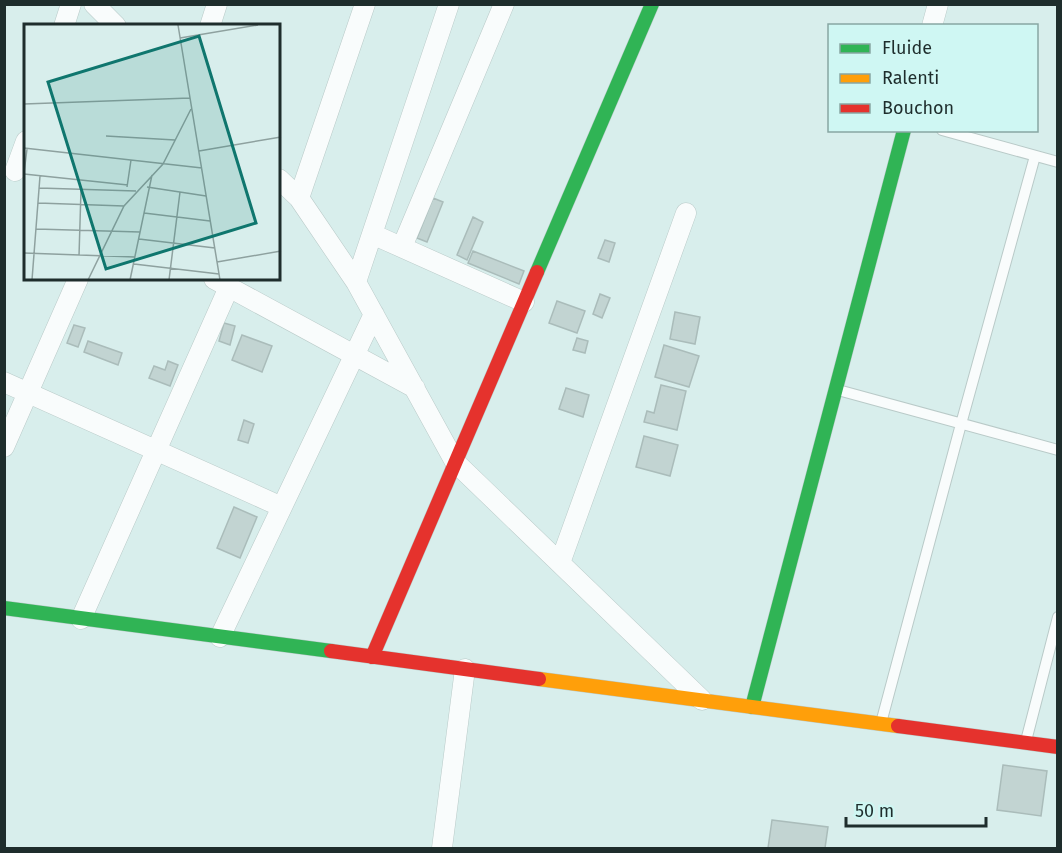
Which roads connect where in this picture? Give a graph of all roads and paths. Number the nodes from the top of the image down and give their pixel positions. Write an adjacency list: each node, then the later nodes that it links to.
1 (71, 4): 9 (street)
2 (94, 4): 10 (street)
3 (217, 4): 11 (street)
4 (365, 4): 20 (street)
5 (449, 4): 22 (street)
6 (504, 4): 23 (street)
7 (652, 4): 27 (street)
8 (938, 4): 12 (street)
9 (65, 24)
10 (114, 24)
11 (211, 24)
12 (933, 24)
13 (903, 132): 32 (street)
14 (949, 132): 16 (lane)
15 (24, 146): 18 (street)
16 (1035, 156): 17 (lane); 34 (lane)
17 (1058, 162)
18 (15, 171)
19 (280, 180): 20 (street)
20 (299, 198): 25 (street)
21 (686, 213): 40 (street)
22 (372, 234): 23 (street); 25 (street)
23 (402, 247): 27 (street)
24 (78, 280): 33 (street)
25 (356, 282): 28 (street)
26 (221, 283): 29 (street); 36 (street)
27 (524, 302): 38 (street)
28 (374, 314): 29 (street); 31 (street)
29 (354, 355): 31 (street); 39 (street)
30 (4, 382): 33 (street)
31 (415, 388): 38 (street)
32 (835, 390): 34 (lane); 48 (street)
33 (28, 392): 35 (street); 36 (street)
34 (961, 424): 37 (lane); 49 (lane)
35 (4, 447)
36 (156, 450): 39 (street); 43 (street)
37 (1058, 450)
38 (455, 462): 40 (street); 45 (street)
39 (282, 507): 44 (street)
40 (560, 563): 47 (street)
41 (4, 609): 43 (street)
42 (1058, 617): 50 (lane)
43 (81, 619): 44 (street)
44 (220, 637): 45 (street)
45 (372, 657): 46 (street)
46 (465, 669): 47 (street); 52 (street)
47 (702, 700): 48 (street)
48 (752, 707): 49 (street)
49 (881, 724): 50 (street)
50 (1026, 743): 51 (street)
51 (1058, 747)
52 (442, 849)

